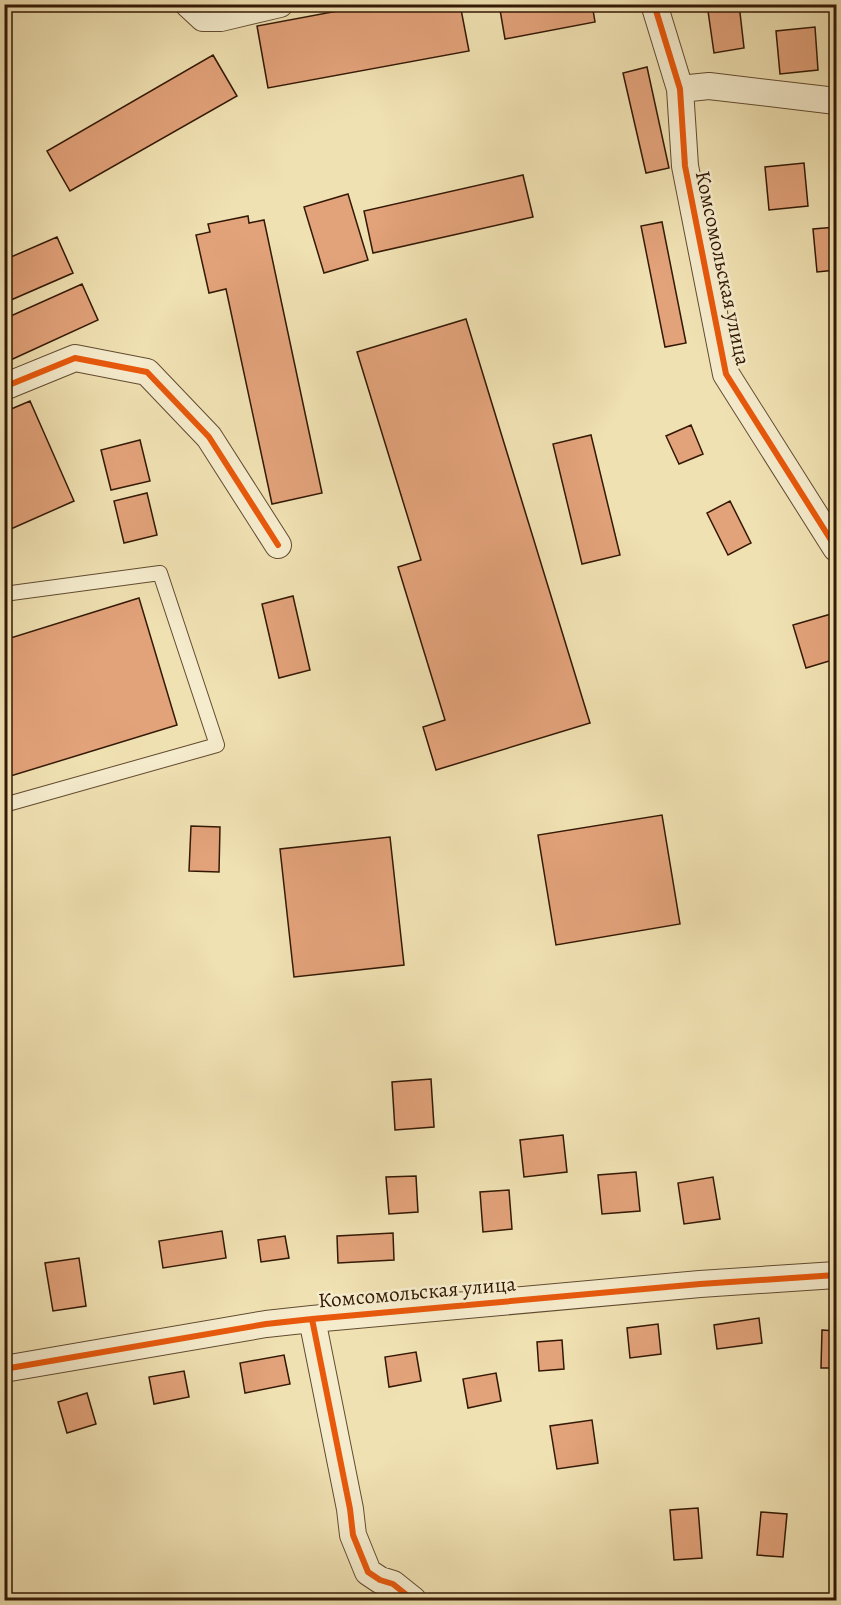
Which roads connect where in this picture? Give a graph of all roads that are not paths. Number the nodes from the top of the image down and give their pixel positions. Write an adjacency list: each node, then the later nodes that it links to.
1 (188, 4): 2 (street)
2 (280, 4)
3 (654, 4): 4 (street, Комсомольская улица)
4 (680, 89): 5 (street); 8 (street, Комсомольская улица)
5 (837, 101)
6 (4, 387): 7 (street)
7 (278, 545)
8 (837, 548)
9 (4, 594): 10 (lane)
10 (4, 806)
11 (837, 1275): 12 (street, Комсомольская улица)
12 (312, 1319): 13 (street, Комсомольская улица); 14 (street)
13 (4, 1369)
14 (413, 1600)

